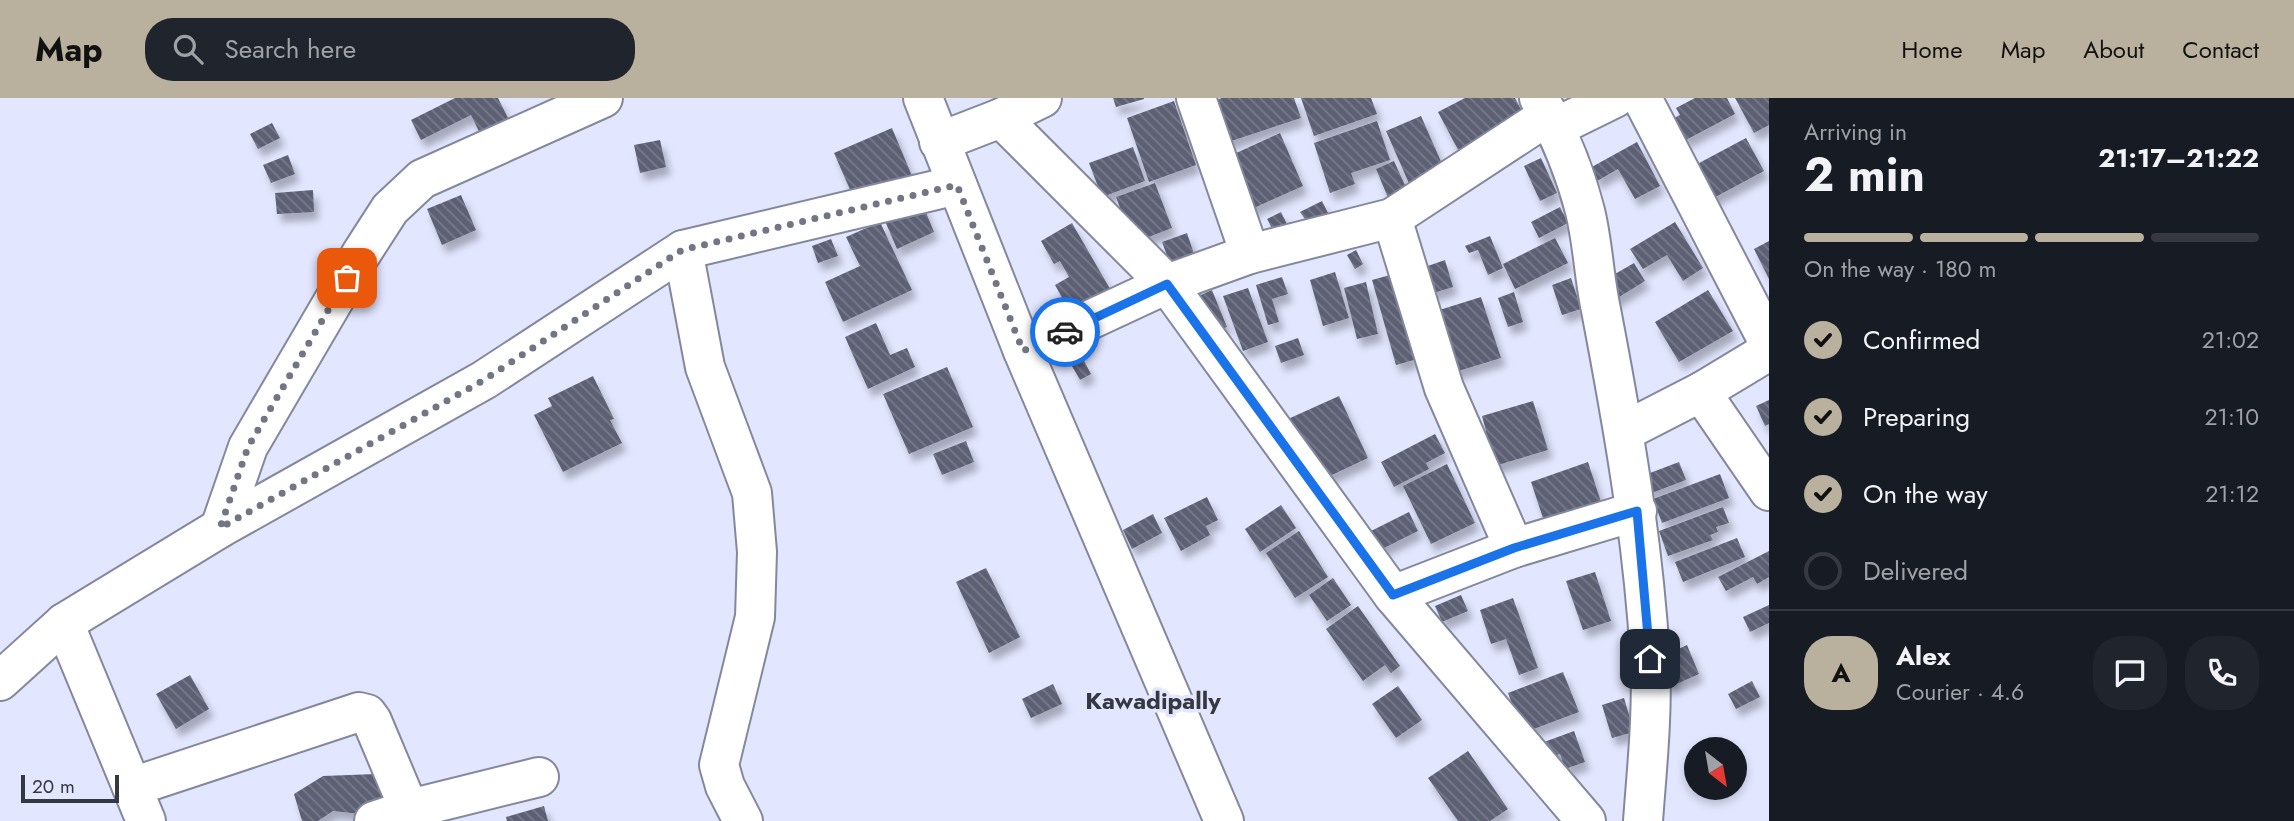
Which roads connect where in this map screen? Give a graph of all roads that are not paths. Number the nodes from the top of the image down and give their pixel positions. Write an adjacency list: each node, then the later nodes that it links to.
1 (603, 98): 22 (street)
2 (923, 98): 9 (street)
3 (1042, 98): 8 (street)
4 (1196, 98): 13 (street)
5 (1615, 98): 7 (street)
6 (1642, 98): 15 (street)
7 (1548, 113): 11 (street); 19 (street)
8 (1000, 118): 9 (street); 14 (street)
9 (939, 142): 10 (street)
10 (957, 185): 12 (street); 16 (street)
11 (1392, 218): 13 (street); 23 (street)
12 (682, 250): 22 (street); 30 (street)
13 (1250, 254): 14 (street)
14 (1167, 284): 16 (street); 24 (street)
15 (1769, 343)
16 (1023, 351): 32 (street)
17 (1769, 351): 18 (street)
18 (1701, 392): 19 (street); 20 (street)
19 (1625, 431): 21 (street)
20 (1769, 491)
21 (1637, 511): 23 (street); 34 (street)
22 (220, 528): 25 (street)
23 (1514, 548): 24 (street)
24 (1393, 595): 33 (street)
25 (64, 623): 26 (street); 28 (street)
26 (0, 681)
27 (538, 777): 29 (street)
28 (139, 804): 29 (street)
29 (412, 815): 31 (street)
30 (730, 817)
31 (374, 821)
32 (1224, 821)
33 (1586, 821)
34 (1643, 821)

